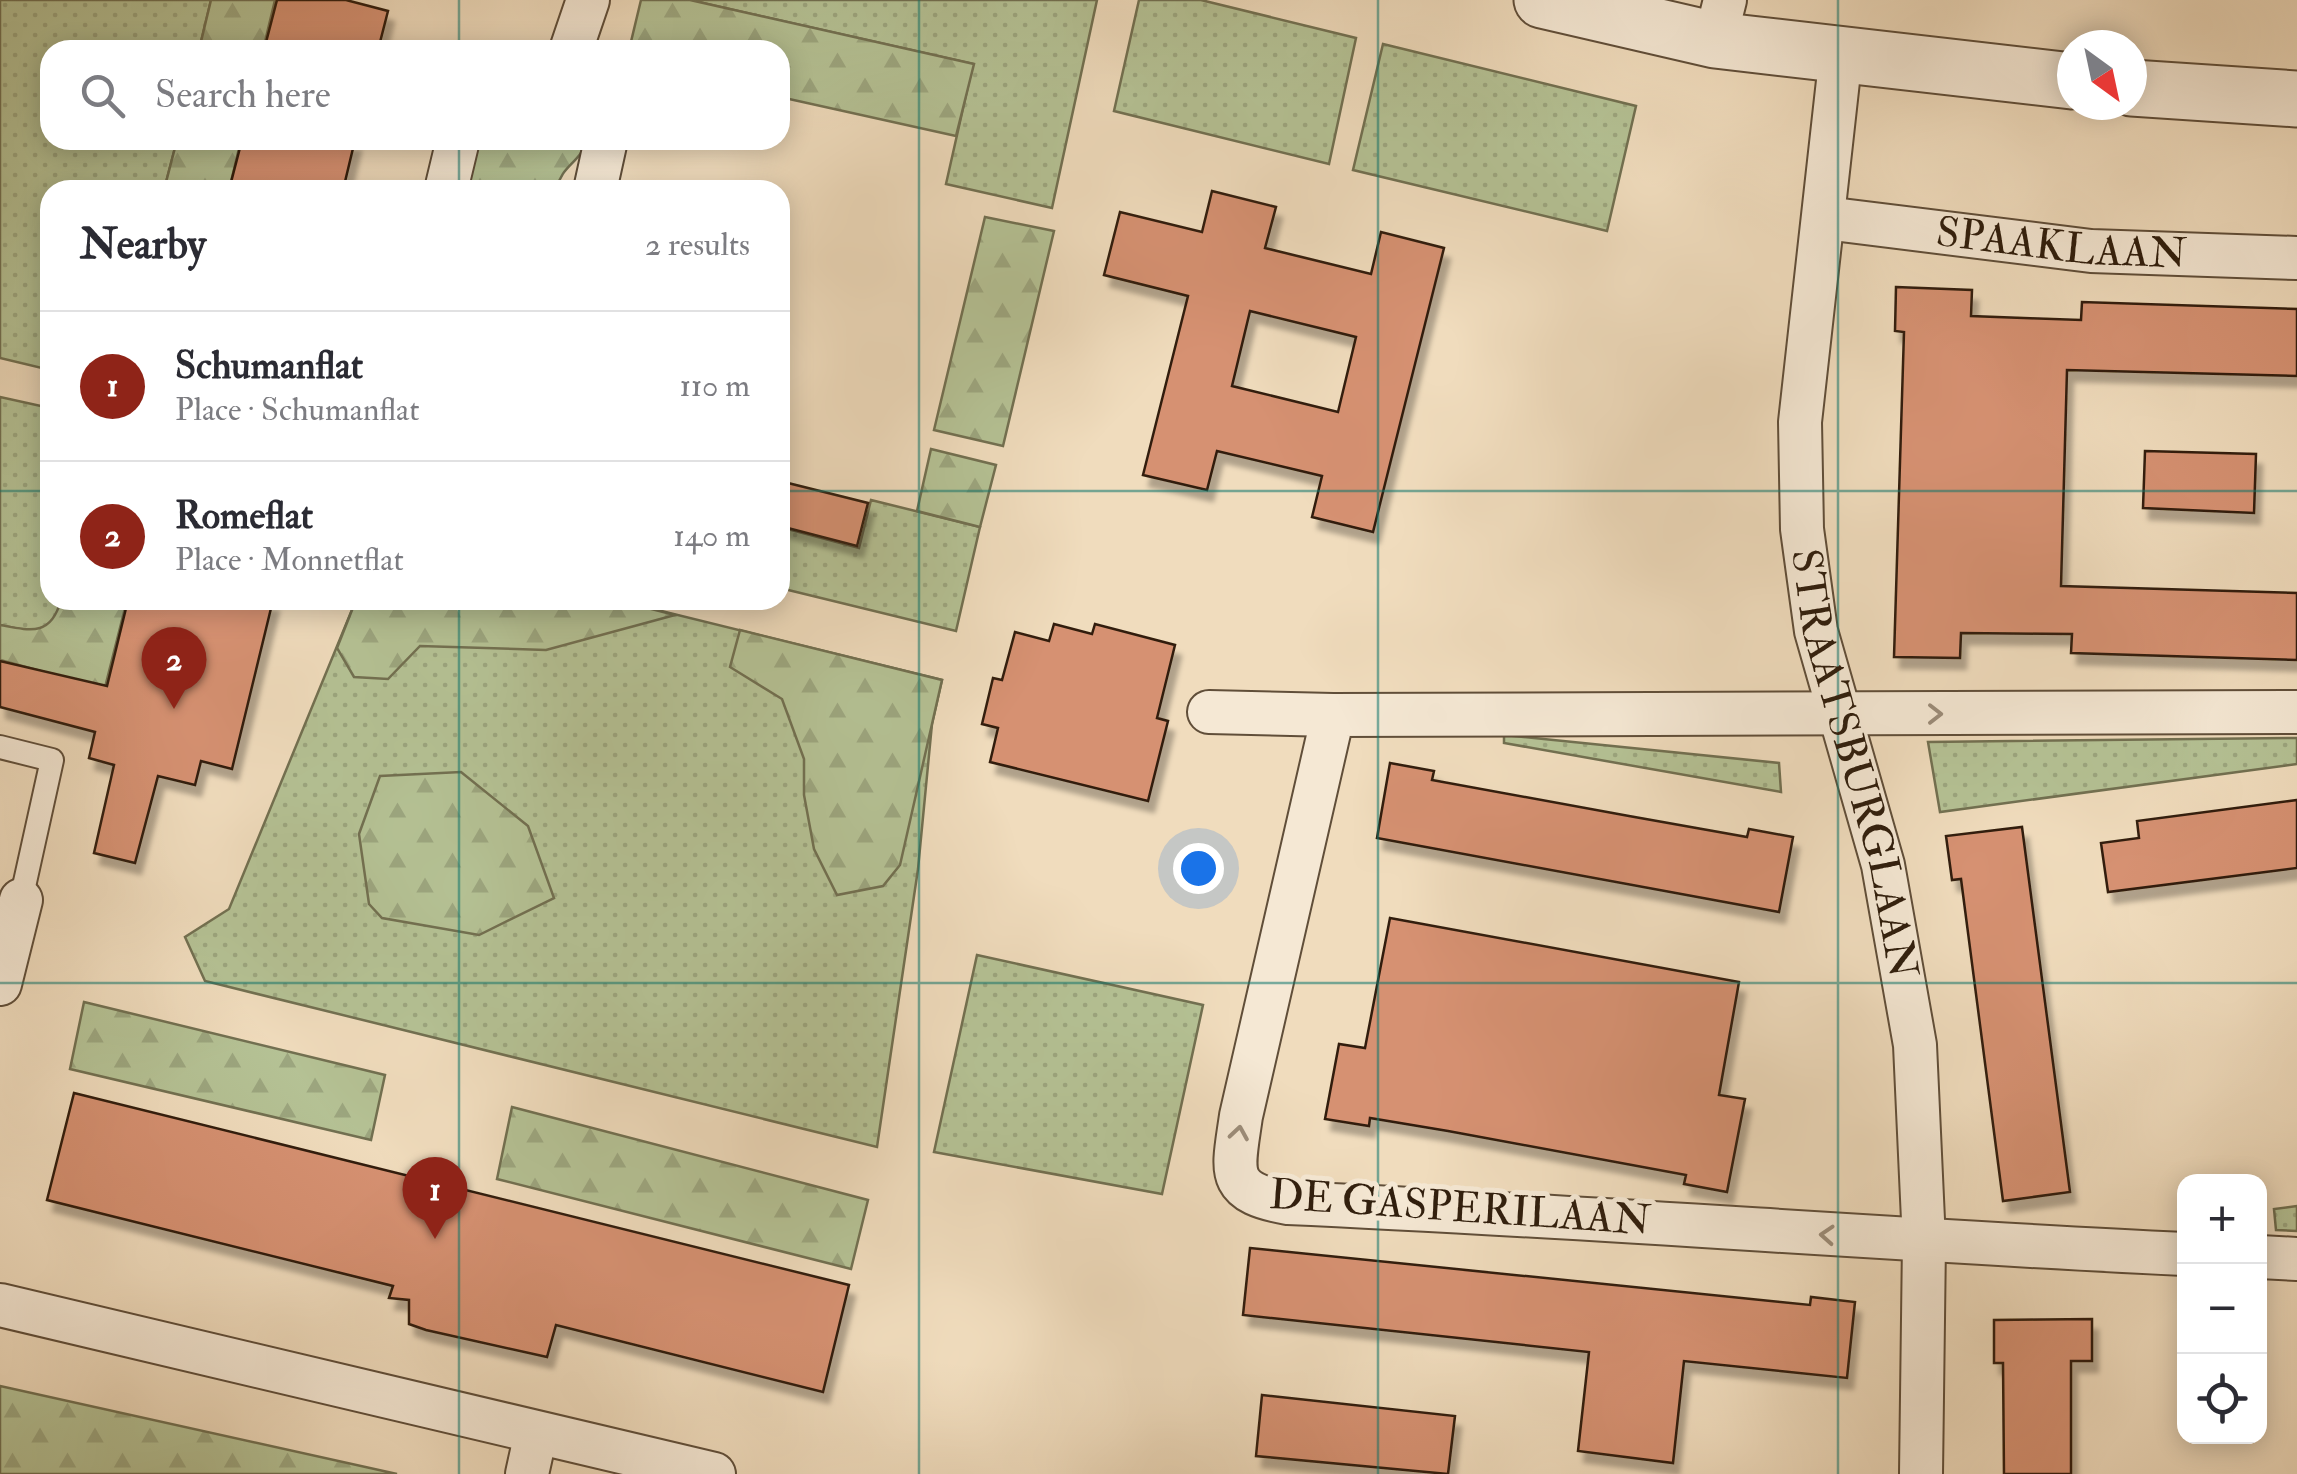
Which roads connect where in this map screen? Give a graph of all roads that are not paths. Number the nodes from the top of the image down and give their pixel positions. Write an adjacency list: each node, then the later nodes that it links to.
1 (1542, 0): 3 (street)
2 (585, 3): 4 (street)
3 (1720, 20): 5 (street)
4 (574, 40)
5 (1840, 54): 6 (street); 13 (street, STRAATSBURGLAAN)
6 (2057, 79)
7 (2147, 89): 8 (street)
8 (2297, 99)
9 (456, 150): 11 (street)
10 (604, 150): 12 (street)
11 (448, 180)
12 (597, 180)
13 (1826, 218): 14 (street, SPAAKLAAN); 18 (street, STRAATSBURGLAAN)
14 (2297, 258)
15 (1209, 712): 17 (street)
16 (2297, 712): 18 (street, one-way to 16)
17 (1333, 714): 18 (street); 22 (street, DE GASPERILAAN, one-way to 17)
18 (1838, 715): 22 (street, STRAATSBURGLAAN)
19 (0, 747): 20 (lane)
20 (11, 917): 21 (street)
21 (0, 984)
22 (1924, 1242): 23 (street, DE GASPERILAAN); 29 (street, STRAATSBURGLAAN)
23 (2177, 1254)
24 (2267, 1256): 25 (street)
25 (2297, 1258)
26 (0, 1305): 27 (street)
27 (531, 1454): 28 (street)
28 (714, 1474)
29 (1921, 1474)

